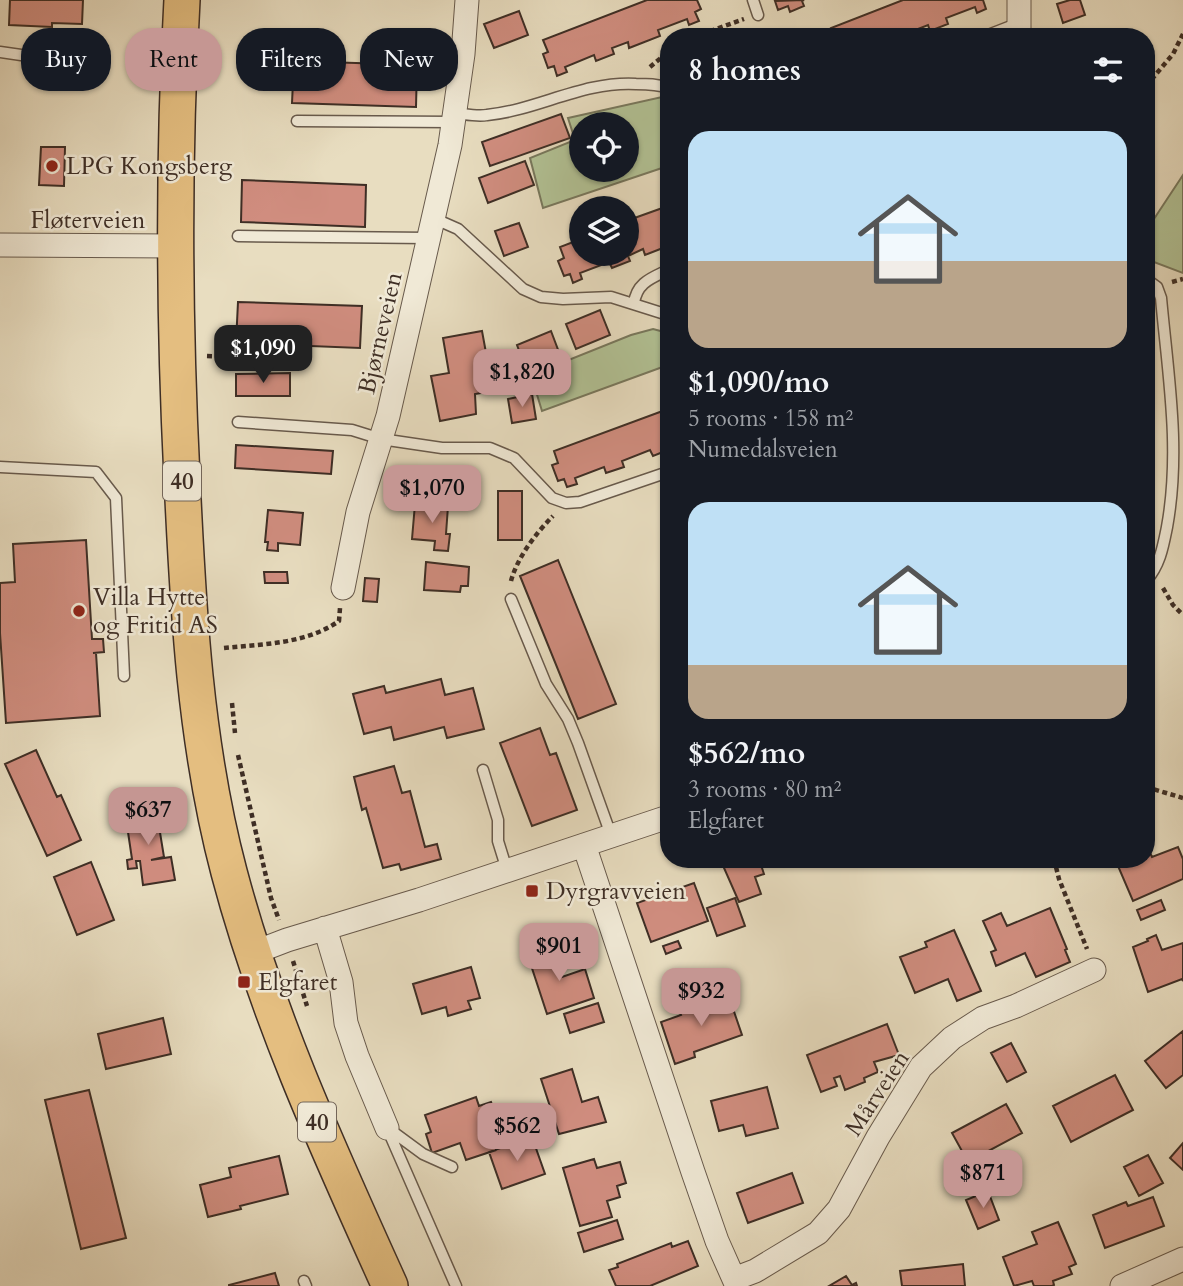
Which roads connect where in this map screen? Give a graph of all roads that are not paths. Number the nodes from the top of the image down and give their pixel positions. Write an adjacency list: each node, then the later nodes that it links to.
1 (182, 0): 15 (main road, 40)
2 (467, 0): 10 (street, Bjørneveien)
3 (753, 0): 4 (lane)
4 (758, 15)
5 (1019, 20): 6 (lane)
6 (1002, 28)
7 (0, 52): 8 (lane)
8 (21, 55)
9 (660, 85): 10 (lane)
10 (454, 118): 11 (lane); 12 (street, Bjørneveien)
11 (297, 121)
12 (430, 228): 13 (lane, Bjørneveien); 18 (lane, Bjørneveien); 21 (street, Bjørneveien)
13 (238, 236)
14 (0, 245): 15 (street, Fløterveien)
15 (176, 246): 34 (main road, 40)
16 (660, 274): 18 (lane)
17 (1155, 286): 24 (lane)
18 (634, 303): 19 (lane, Bjørneveien)
19 (660, 312)
20 (238, 422): 21 (lane)
21 (381, 439): 23 (lane); 25 (street, Bjørneveien)
22 (0, 467): 27 (lane)
23 (660, 475)
24 (1155, 568)
25 (343, 588)
26 (512, 599): 30 (lane)
27 (124, 676)
28 (483, 770): 32 (lane)
29 (660, 820): 30 (street)
30 (611, 835): 31 (street)
31 (584, 845): 32 (street); 39 (street)
32 (507, 870): 33 (street)
33 (325, 928): 34 (street); 36 (street)
34 (253, 953): 40 (main road, 40)
35 (1094, 970): 39 (street, Mårveien)
36 (387, 1128): 37 (lane); 41 (lane)
37 (452, 1167)
38 (1183, 1259): 42 (street)
39 (736, 1282)
40 (390, 1286)
41 (456, 1286)
42 (1122, 1286)

